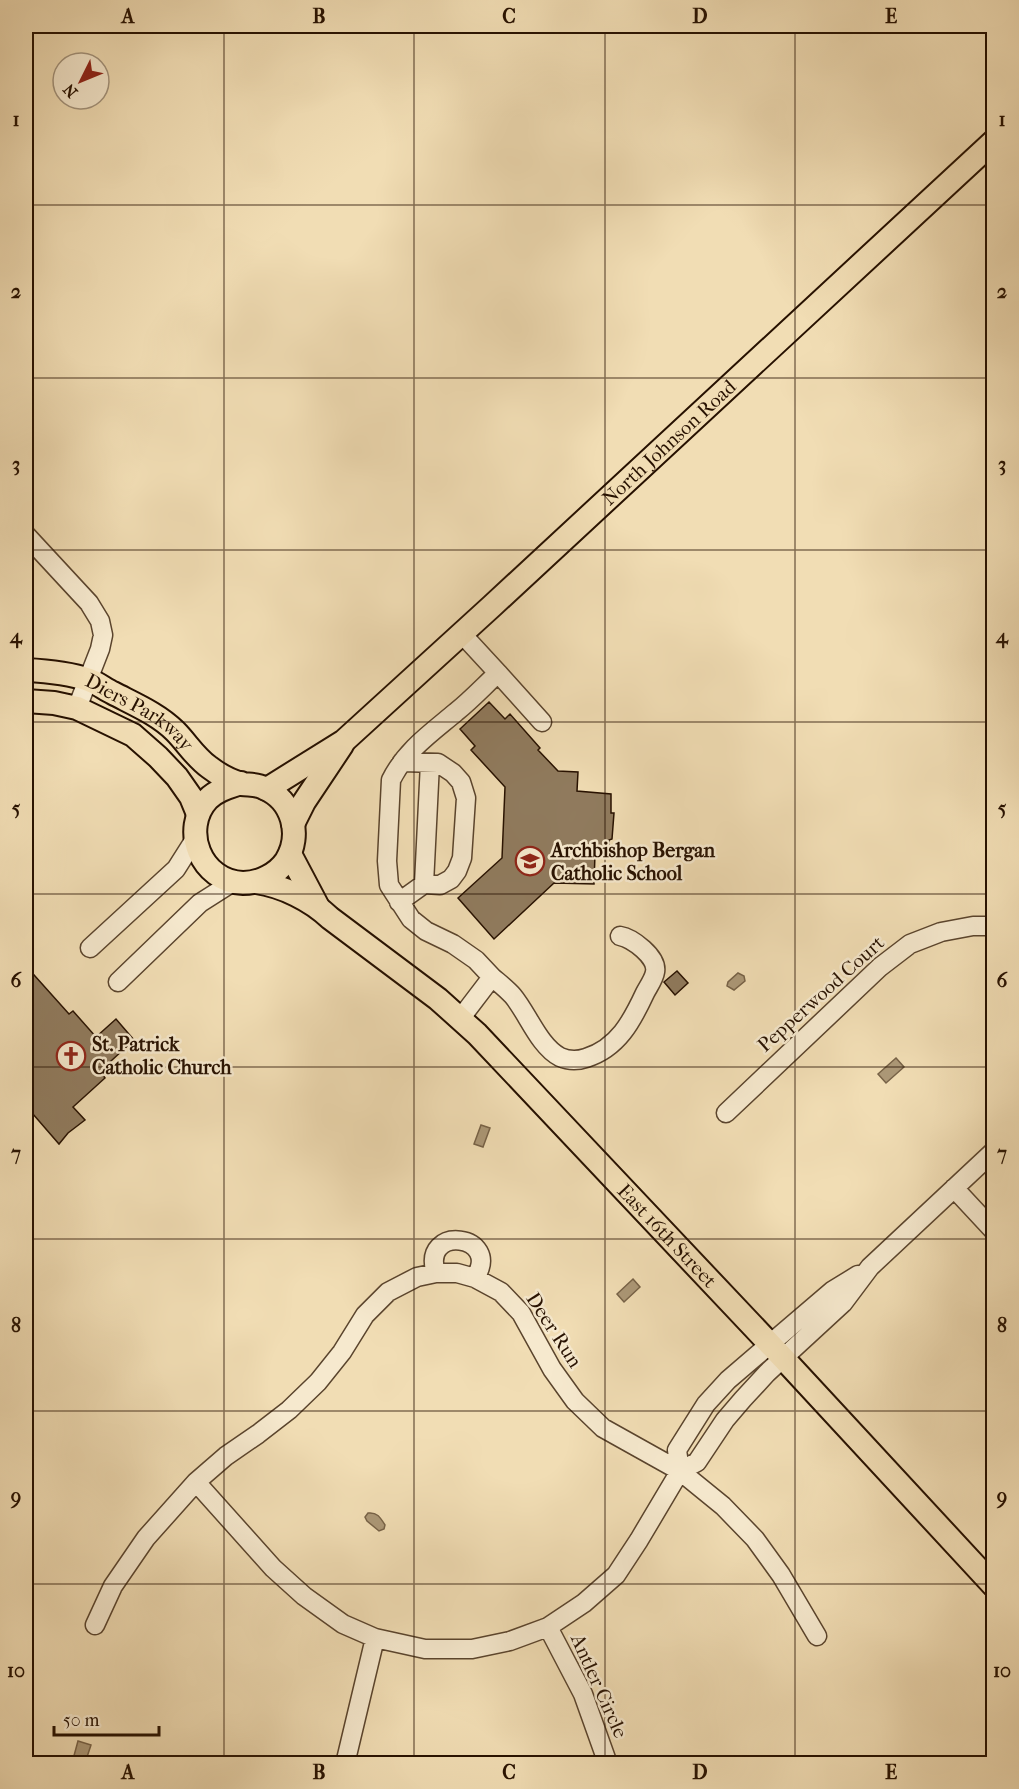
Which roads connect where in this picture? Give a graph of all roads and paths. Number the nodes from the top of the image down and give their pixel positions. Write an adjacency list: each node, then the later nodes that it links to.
1 (993, 141): 3 (main road, North Johnson Road)
2 (26, 535): 6 (street)
3 (462, 634): 5 (street); 10 (main road, North Johnson Road)
4 (26, 670): 6 (main road, Diers Parkway)
5 (498, 673): 9 (street); 11 (street)
6 (89, 680): 8 (street); 13 (main road, Diers Parkway)
7 (26, 701): 8 (main road, Diers Parkway)
8 (77, 708): 15 (main road, Diers Parkway)
9 (542, 722)
10 (344, 741): 14 (main road, North Johnson Road); 16 (main road, North Johnson Road)
11 (402, 762): 12 (street); 22 (street)
12 (430, 763): 21 (street); 21 (street)
13 (241, 783): 14 (main road); 15 (main road)
14 (267, 789): 16 (main road)
15 (198, 814): 17 (main road)
16 (293, 824): 18 (main road)
17 (195, 840): 19 (main road); 26 (street)
18 (290, 854): 20 (main road); 23 (main road, East 16th Street)
19 (233, 882): 20 (main road); 28 (street)
20 (256, 882): 23 (main road, East 16th Street)
21 (424, 884): 22 (street)
22 (399, 902): 27 (street)
23 (318, 907): 29 (main road, East 16th Street)
24 (993, 926): 30 (street, Pepperwood Court)
25 (620, 936): 27 (street)
26 (90, 948)
27 (492, 977): 29 (street)
28 (118, 982)
29 (460, 1019): 36 (main road, East 16th Street)
30 (726, 1113)
31 (993, 1151): 32 (street)
32 (954, 1188): 33 (street); 36 (street)
33 (993, 1231)
34 (436, 1273): 35 (street, Deer Run); 35 (street); 38 (street, Deer Run)
35 (475, 1278): 37 (street, Deer Run)
36 (777, 1352): 37 (street); 37 (street); 39 (main road, East 16th Street)
37 (680, 1471): 41 (street); 42 (street, Deer Run)
38 (196, 1482): 40 (street, Deer Run); 43 (street)
39 (993, 1586)
40 (95, 1625)
41 (548, 1627): 43 (street); 45 (street, Antler Circle)
42 (817, 1636)
43 (375, 1638): 44 (street)
44 (345, 1764)
45 (608, 1764)

